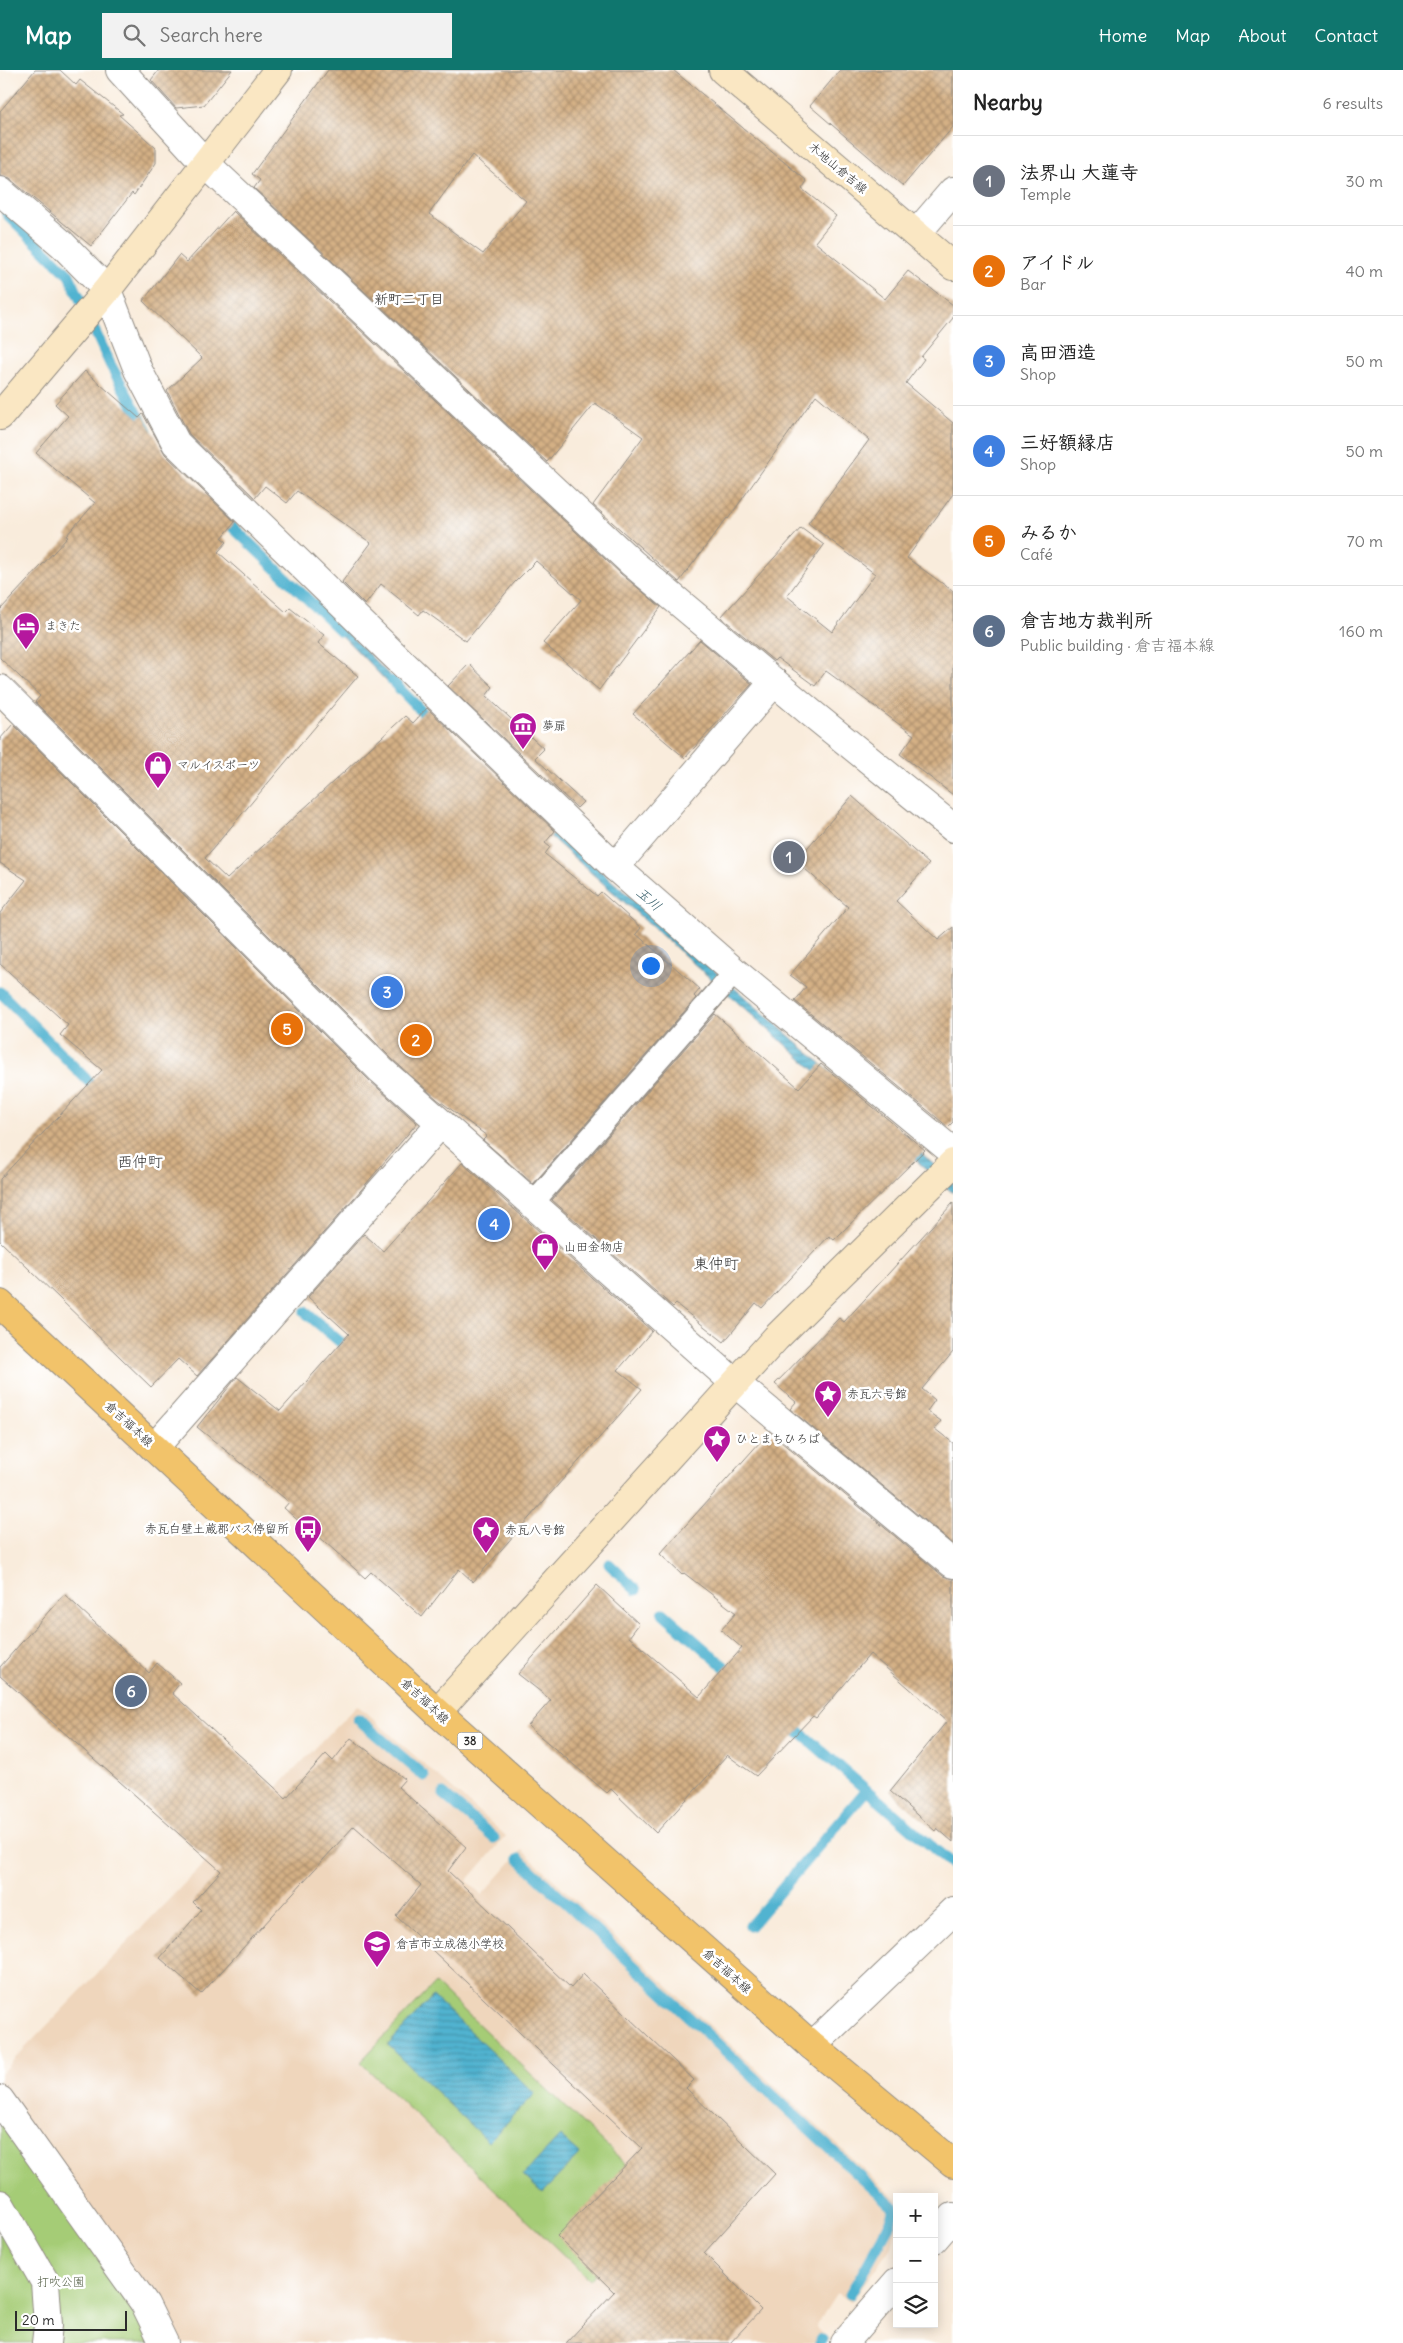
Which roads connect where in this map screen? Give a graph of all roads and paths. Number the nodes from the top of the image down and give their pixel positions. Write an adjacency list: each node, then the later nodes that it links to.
1 (120, 70): 4 (street)
2 (278, 70): 4 (street)
3 (724, 70): 7 (street, 木地山倉吉線)
4 (206, 164): 9 (street); 11 (street)
5 (0, 191): 9 (street)
6 (953, 191): 7 (street)
7 (916, 234): 8 (street, 木地山倉吉線)
8 (953, 266)
9 (107, 290): 10 (street); 14 (street)
10 (0, 416)
11 (774, 682): 13 (street); 14 (street)
12 (0, 689): 16 (street)
13 (953, 828)
14 (615, 867): 15 (street)
15 (735, 972): 17 (street); 19 (lane)
16 (440, 1124): 19 (street); 22 (street)
17 (953, 1152)
18 (953, 1163): 21 (street)
19 (531, 1205): 21 (street)
20 (0, 1304): 22 (main road, 倉吉福本線 / 38)
21 (734, 1382): 23 (street); 24 (street)
22 (154, 1448): 24 (main road, 倉吉福本線 / 38)
23 (953, 1564)
24 (437, 1712): 26 (main road, 倉吉福本線 / 38)
25 (953, 1911): 26 (street)
26 (812, 2046): 28 (main road, 倉吉福本線 / 38)
27 (0, 2100): 34 (street)
28 (953, 2163)
29 (0, 2204): 33 (street)
30 (953, 2217): 31 (street)
31 (935, 2238)
32 (896, 2283): 35 (street)
33 (46, 2343)
34 (164, 2343)
35 (844, 2343)

